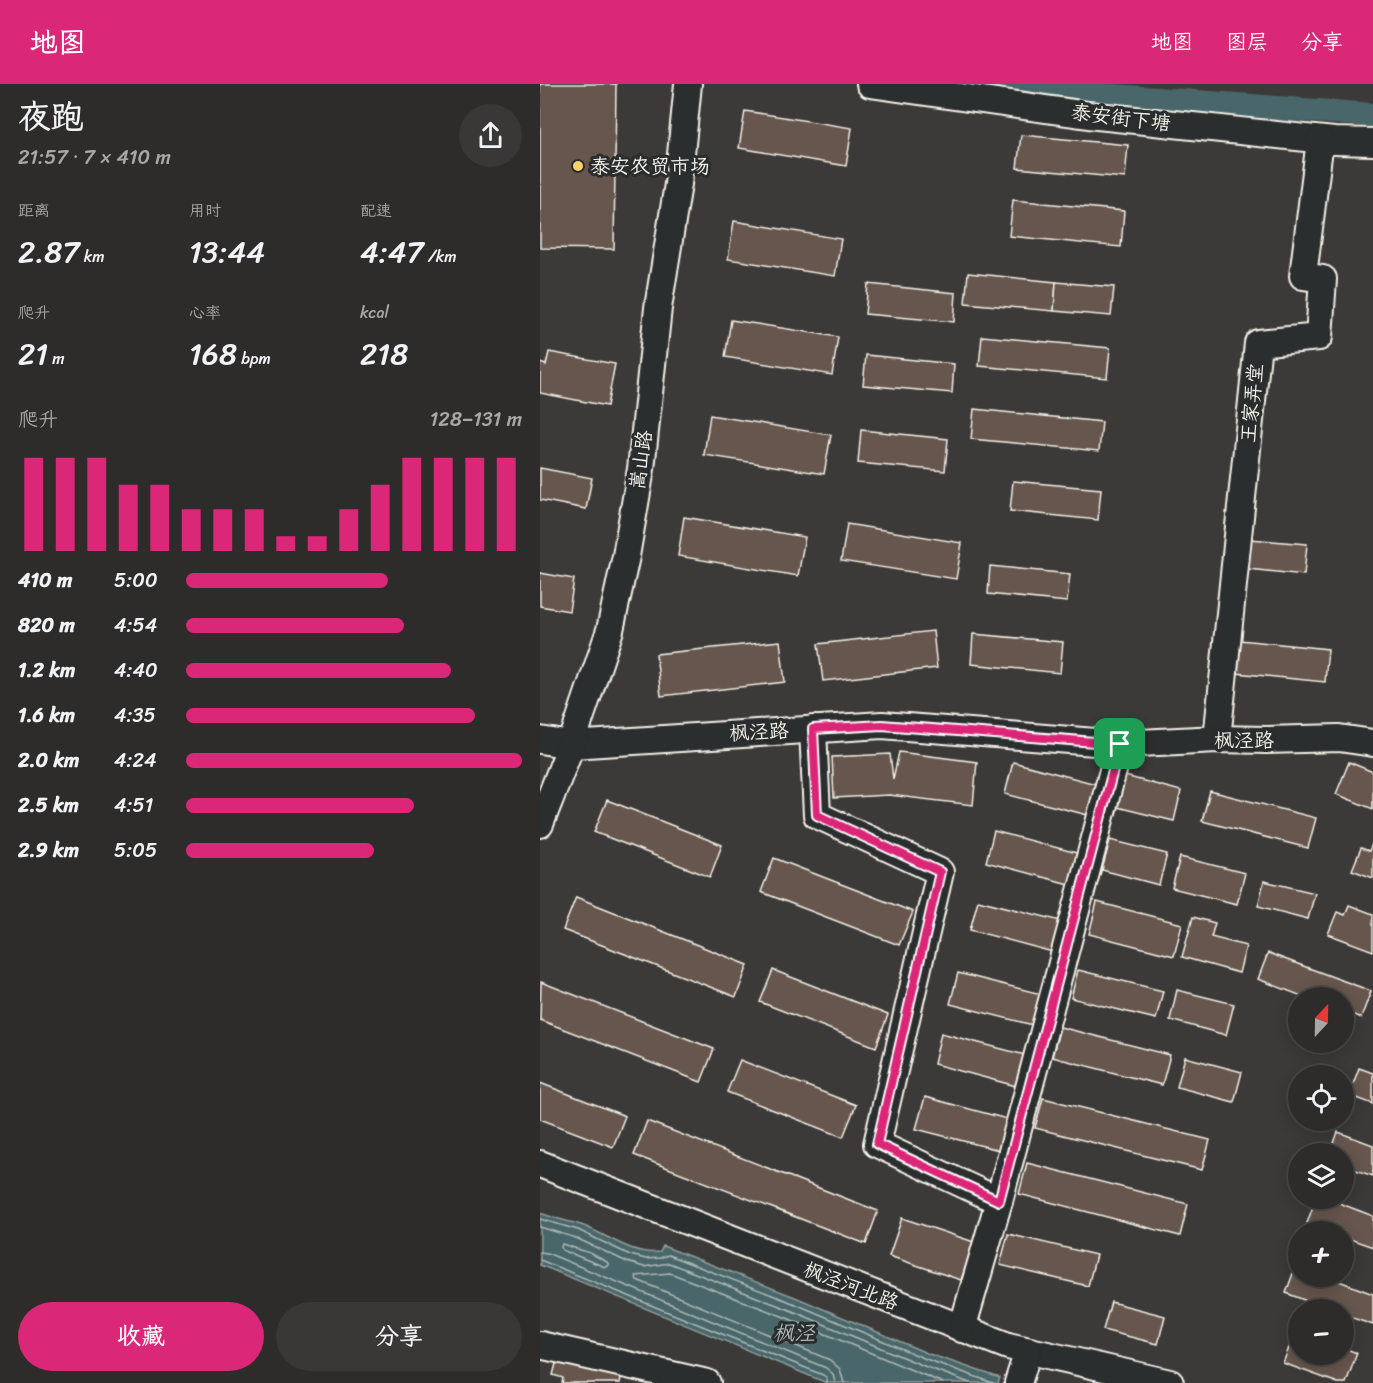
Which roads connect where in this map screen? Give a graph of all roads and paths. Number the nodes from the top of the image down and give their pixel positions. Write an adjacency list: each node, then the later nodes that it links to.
1 (688, 84): 10 (street, 嵩山路)
2 (870, 84): 3 (street, 泰安街下塘)
3 (1320, 140): 4 (street, 泰安街下塘); 6 (street, 王家弄堂)
4 (1373, 142)
5 (813, 729): 9 (street, 枫泾路); 10 (street, 枫泾路); 13 (street)
6 (1217, 739): 8 (street, 枫泾路); 9 (street, 枫泾路)
7 (540, 740): 10 (street, 枫泾路)
8 (1373, 743)
9 (1120, 744): 13 (street)
10 (571, 745): 11 (street, 嵩山路)
11 (540, 824)
12 (540, 1164): 14 (street, 枫泾河北路)
13 (999, 1201): 14 (street)
14 (962, 1329): 16 (street, 枫泾河北路)
15 (540, 1345): 17 (street)
16 (1028, 1350): 19 (street); 20 (street, 枫泾河北路)
17 (641, 1376): 18 (street)
18 (707, 1383)
19 (1018, 1383)
20 (1170, 1383)

